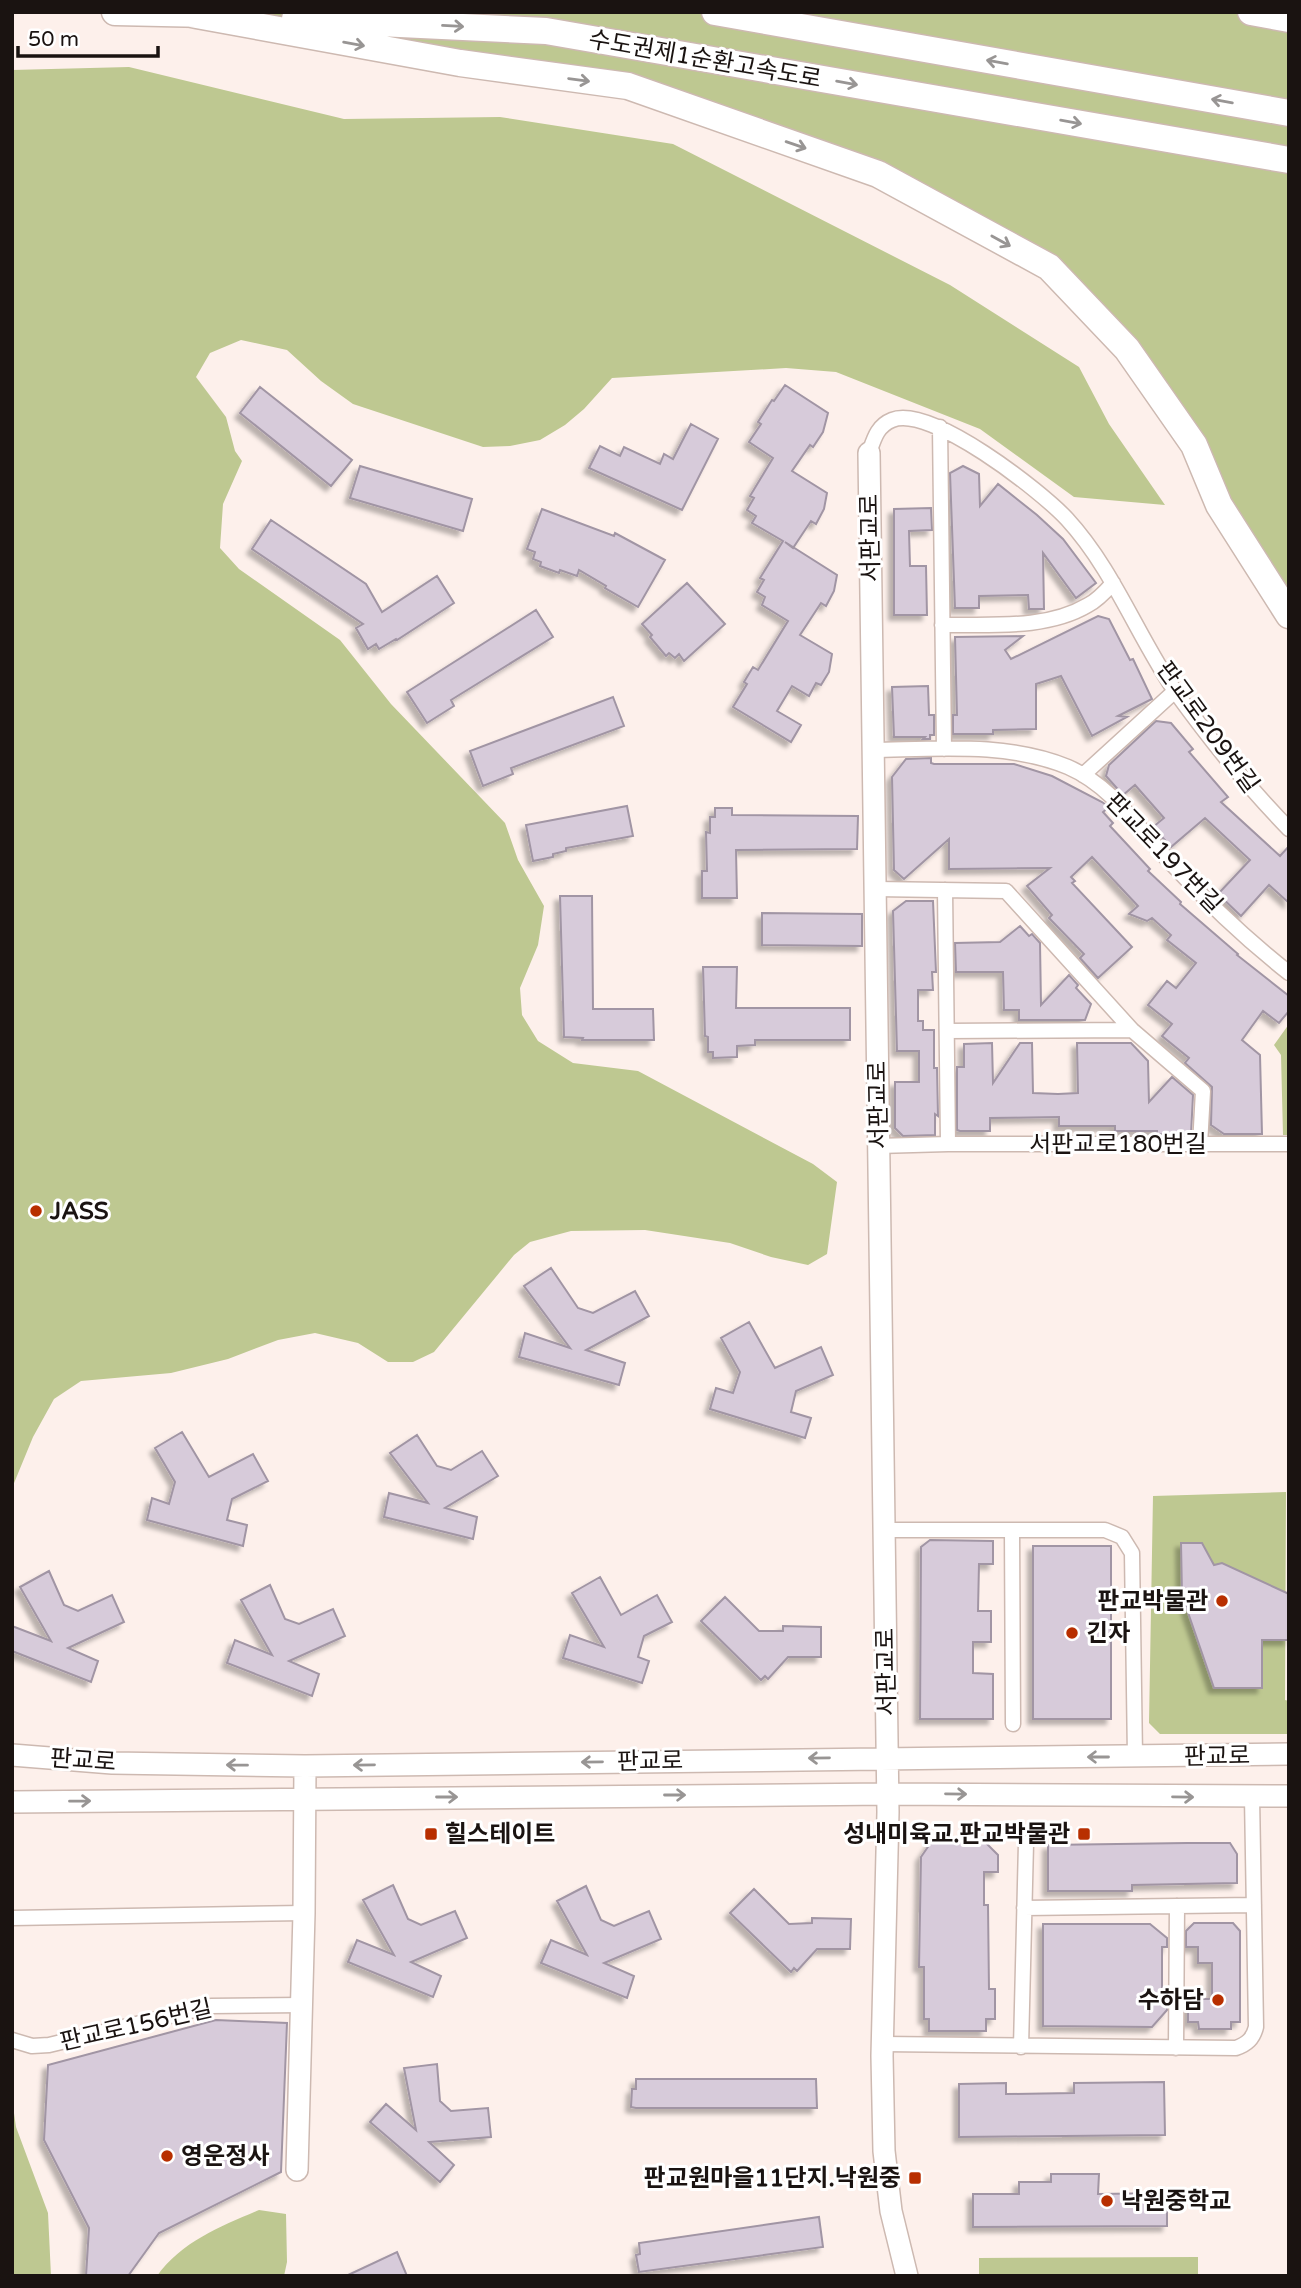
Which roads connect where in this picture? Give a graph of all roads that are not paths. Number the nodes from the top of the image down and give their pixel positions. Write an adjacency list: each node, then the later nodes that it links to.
1 (115, 12): 4 (highway, 수도권제1순환고속도로)
2 (715, 12): 6 (highway, 수도권제1순환고속도로, one-way to 2)
3 (1251, 12): 5 (highway)
4 (191, 13): 7 (highway, 수도권제1순환고속도로, one-way to 7); 11 (highway, one-way to 11)
5 (1289, 19)
6 (1289, 113)
7 (1289, 160)
8 (940, 427): 9 (street, 판교로209번길); 10 (street, 판교로209번길); 12 (street)
9 (869, 453): 15 (main road, 서판교로)
10 (1113, 583): 12 (street); 13 (street, 판교로209번길)
11 (1289, 615)
12 (942, 625): 14 (street)
13 (1175, 691): 16 (street); 17 (street, 판교로209번길)
14 (944, 749): 15 (street, 판교로197번길); 16 (street, 판교로197번길)
15 (873, 750): 18 (main road, 서판교로)
16 (1083, 775): 20 (street, 판교로197번길)
17 (1289, 829)
18 (876, 888): 19 (street); 26 (main road, 서판교로)
19 (945, 890): 21 (street); 22 (street)
20 (1289, 972)
21 (1132, 1030): 22 (street); 25 (street)
22 (947, 1031): 23 (street)
23 (948, 1144): 25 (street, 서판교로180번길); 26 (street, 서판교로180번길)
24 (1289, 1144): 25 (street, 서판교로180번길)
25 (1200, 1145)
26 (878, 1146): 27 (main road, 서판교로)
27 (884, 1530): 28 (street); 33 (main road, 서판교로)
28 (1012, 1530): 29 (street); 32 (street)
29 (1013, 1724)
30 (1289, 1754): 32 (main road, 판교로)
31 (12, 1755): 34 (main road, 판교로, one-way to 31)
32 (1135, 1757): 33 (main road, 판교로, one-way to 33)
33 (887, 1758): 34 (main road, 판교로, one-way to 34); 35 (main road, 서판교로)
34 (305, 1766): 38 (main road)
35 (888, 1794): 37 (main road, 판교로, one-way to 37); 38 (main road, 판교로, one-way to 35); 48 (main road)
36 (1289, 1796): 37 (main road, 판교로)
37 (1252, 1797): 41 (street, 판교로)
38 (305, 1798): 39 (main road, 판교로, one-way to 38); 44 (main road)
39 (12, 1802)
40 (1026, 1843): 43 (street)
41 (1254, 1905): 42 (street); 50 (street, 판교로)
42 (1177, 1906): 43 (street); 50 (street)
43 (1024, 1908): 49 (street)
44 (304, 1913): 45 (street); 46 (main road)
45 (12, 1918)
46 (302, 2005): 47 (street, 판교로156번길); 51 (main road)
47 (12, 2040)
48 (883, 2044): 49 (street); 52 (main road)
49 (1021, 2046): 50 (street)
50 (1176, 2048)
51 (297, 2170)
52 (907, 2276)

